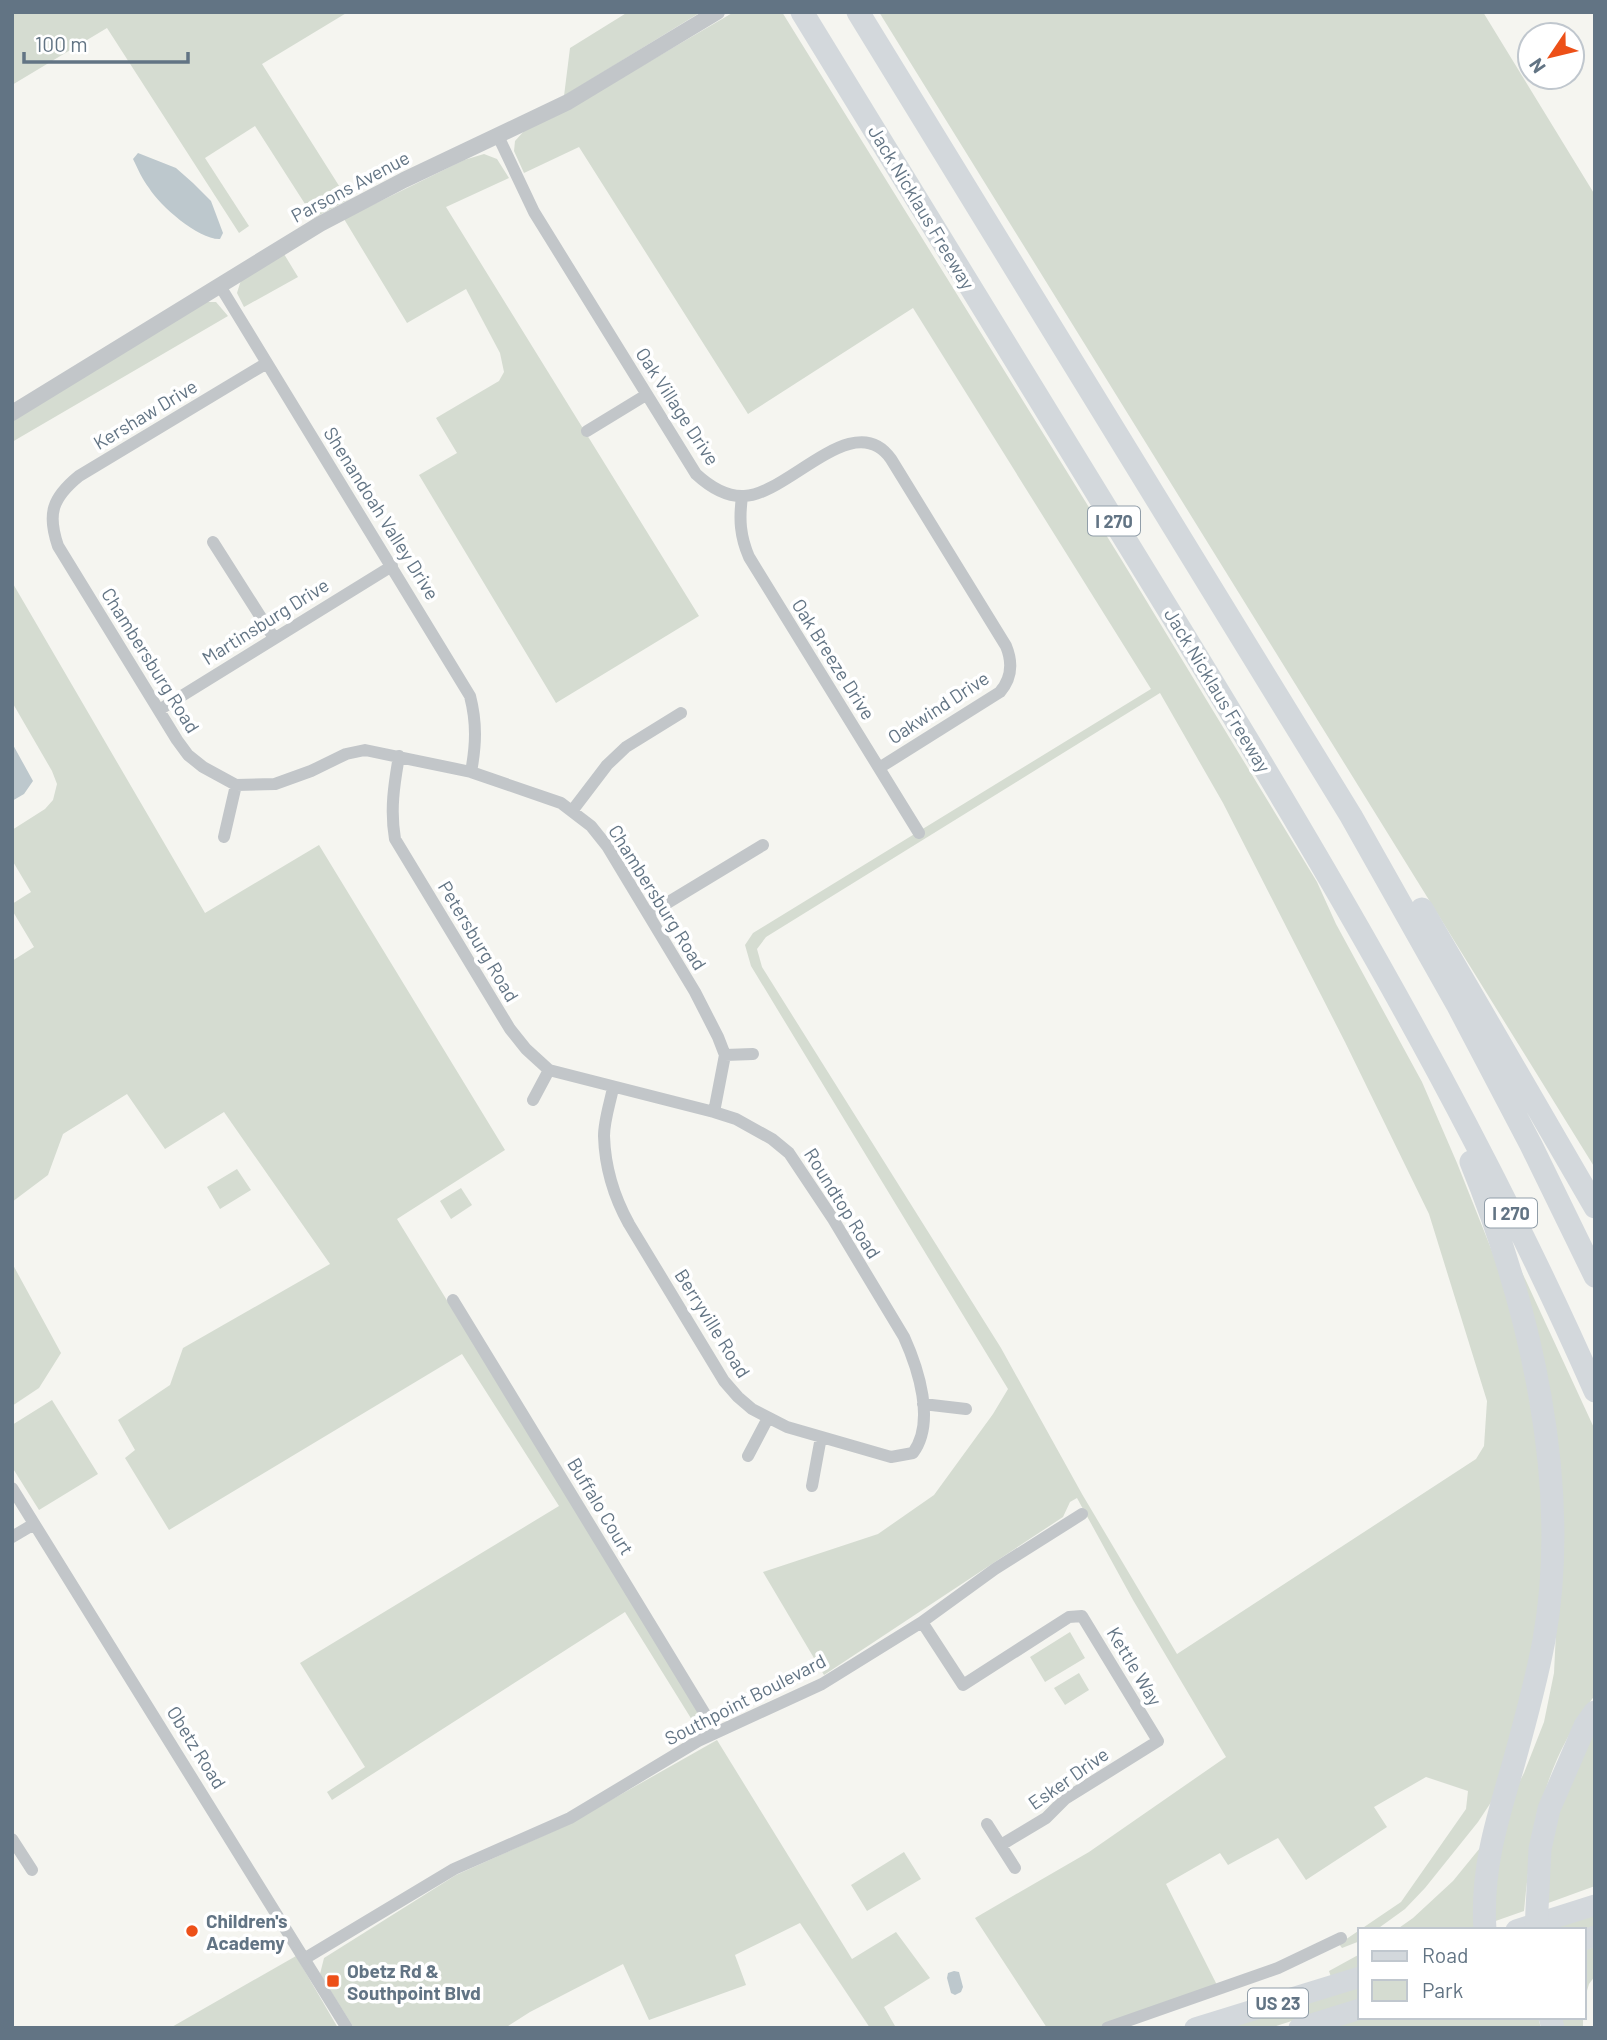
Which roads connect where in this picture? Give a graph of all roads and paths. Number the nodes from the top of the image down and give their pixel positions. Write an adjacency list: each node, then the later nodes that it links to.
1 (717, 12): 4 (street, Parsons Avenue)
2 (802, 12): 28 (highway, Jack Nicklaus Freeway / I 270)
3 (858, 12): 15 (highway, I 270)
4 (498, 136): 5 (street, Parsons Avenue); 7 (street, Oak Village Drive)
5 (220, 286): 6 (street, Shenandoah Valley Drive); 8 (street, Parsons Avenue)
6 (267, 363): 11 (street, Kershaw Drive); 13 (street, Shenandoah Valley Drive)
7 (646, 395): 9 (street); 10 (street, Oak Village Drive)
8 (12, 413)
9 (587, 431)
10 (742, 497): 19 (street, Oak Breeze Drive); 19 (street, Oakwind Drive)
11 (53, 507): 16 (street, Chambersburg Road)
12 (213, 542): 14 (street)
13 (392, 566): 14 (street, Martinsburg Drive); 20 (street, Shenandoah Valley Drive)
14 (274, 638): 16 (street, Martinsburg Drive)
15 (1276, 691): 27 (highway); 37 (highway, I 270)
16 (159, 710): 21 (street, Chambersburg Road)
17 (681, 713): 22 (street)
18 (399, 756): 20 (street, Chambersburg Road); 21 (street, Chambersburg Road); 31 (street, Petersburg Road)
19 (879, 768): 23 (street, Oak Breeze Drive)
20 (471, 772): 22 (street, Chambersburg Road)
21 (236, 785): 24 (street)
22 (572, 811): 26 (street, Chambersburg Road)
23 (919, 833)
24 (224, 837)
25 (763, 845): 26 (street)
26 (649, 914): 29 (street, Chambersburg Road)
27 (1488, 1023): 35 (highway); 36 (highway)
28 (1421, 1039): 39 (highway, Jack Nicklaus Freeway / I 270); 61 (highway)
29 (725, 1055): 30 (street); 34 (street)
30 (753, 1055)
31 (549, 1070): 32 (street, Petersburg Road); 33 (street)
32 (613, 1088): 34 (street, Roundtop Road); 42 (street, Berryville Road)
33 (533, 1100)
34 (714, 1112): 40 (street, Roundtop Road)
35 (1595, 1207)
36 (1595, 1228)
37 (1595, 1276)
38 (453, 1300): 53 (street, Buffalo Court)
39 (1595, 1391)
40 (923, 1404): 41 (street); 44 (street, Roundtop Road)
41 (966, 1409)
42 (768, 1418): 43 (street, Berryville Road); 45 (street)
43 (821, 1437): 44 (street, Berryville Road); 46 (street)
44 (916, 1449)
45 (748, 1456)
46 (812, 1486)
47 (12, 1488): 49 (street, Obetz Road)
48 (1082, 1514): 51 (street, Southpoint Boulevard)
49 (34, 1524): 50 (street); 65 (street, Obetz Road)
50 (12, 1538)
51 (922, 1622): 53 (street, Southpoint Boulevard); 54 (street, Kettle Way)
52 (1595, 1712): 63 (highway)
53 (716, 1731): 65 (street, Southpoint Boulevard)
54 (1158, 1741): 57 (street, Esker Drive)
55 (987, 1824): 57 (street)
56 (12, 1839): 59 (street)
57 (1001, 1845): 58 (street)
58 (1015, 1868)
59 (32, 1870)
60 (1595, 1905): 62 (main road)
61 (1485, 1928)
62 (1522, 1928)
63 (1536, 1928)
64 (1341, 1938): 69 (street)
65 (304, 1959): 68 (street, Obetz Road)
66 (1358, 1978): 70 (main road, US 23)
67 (1358, 2009): 71 (main road, US 23)
68 (347, 2028)
69 (1107, 2028)
70 (1195, 2028)
71 (1299, 2028)

